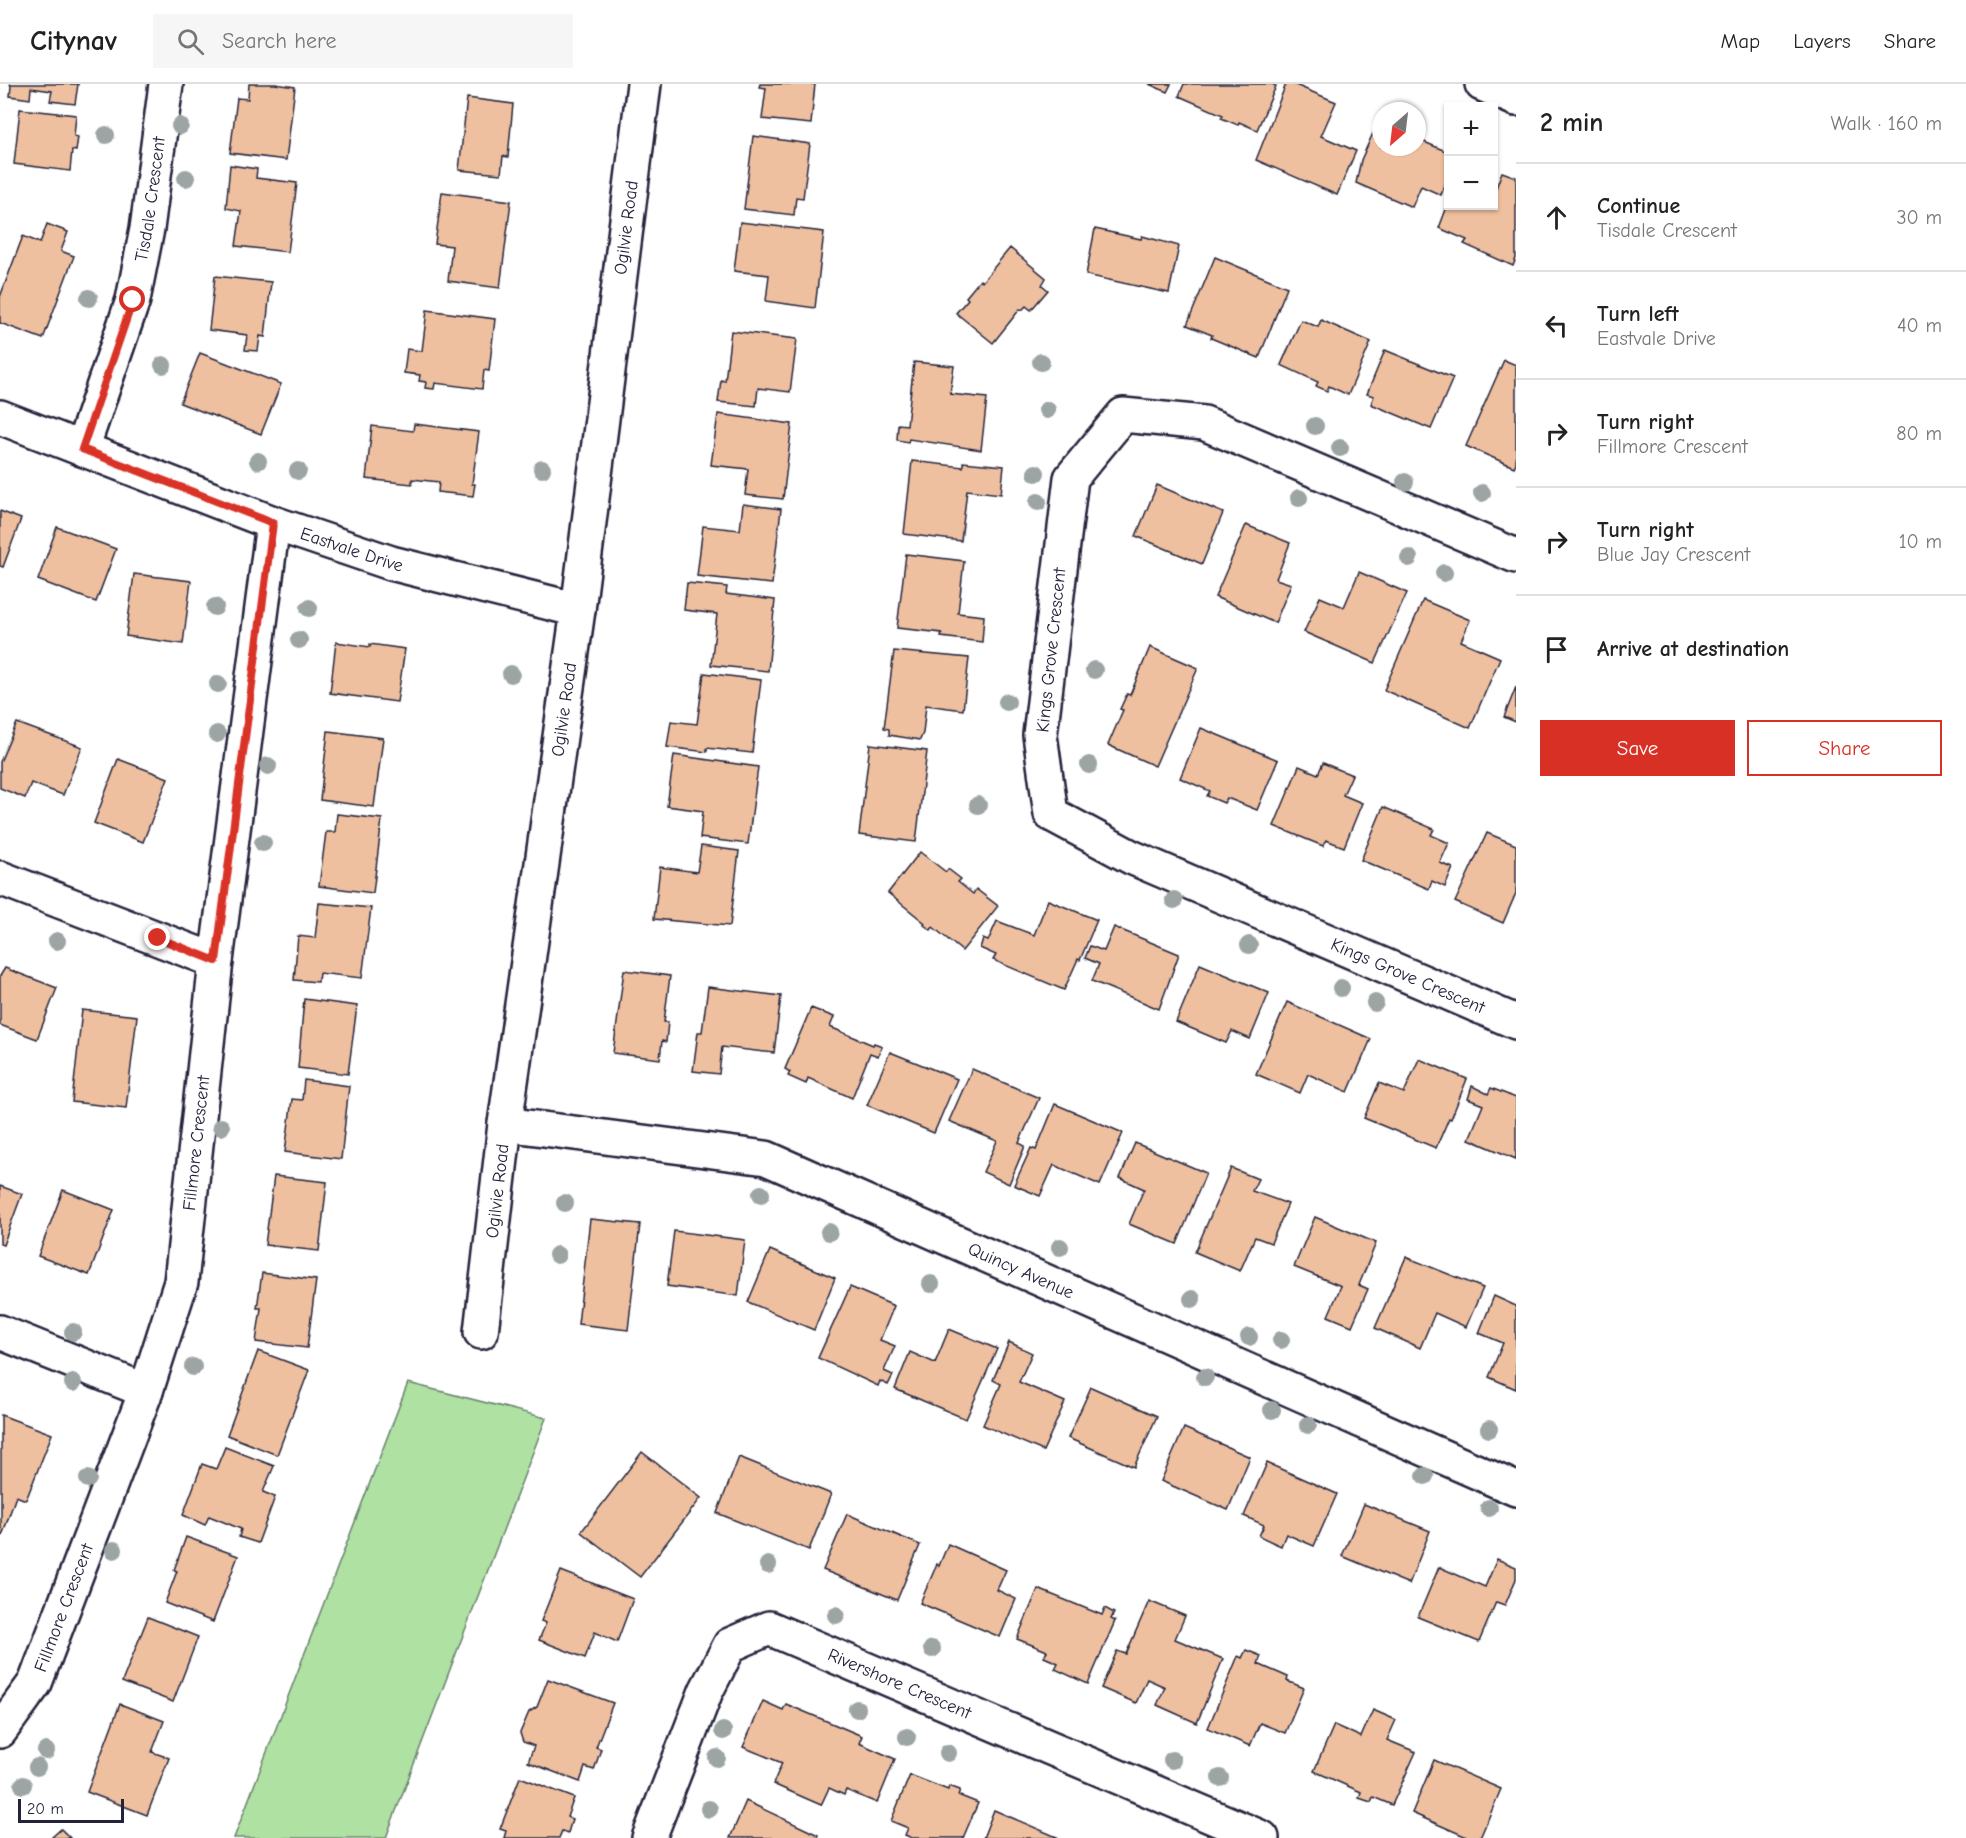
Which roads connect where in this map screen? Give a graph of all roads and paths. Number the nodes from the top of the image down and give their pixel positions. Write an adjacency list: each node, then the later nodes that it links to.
1 (166, 84): 6 (street, Tisdale Crescent)
2 (644, 84): 9 (street, Ogilvie Road)
3 (1482, 84): 4 (street)
4 (1516, 99)
5 (0, 417): 6 (street, Eastvale Drive)
6 (82, 449): 7 (street, Eastvale Drive)
7 (273, 523): 9 (street, Eastvale Drive); 11 (street, Fillmore Crescent)
8 (1516, 556): 12 (street, Kings Grove Crescent)
9 (578, 610): 13 (street, Ogilvie Road)
10 (0, 878): 11 (street)
11 (216, 961): 16 (street, Fillmore Crescent)
12 (1516, 1022)
13 (505, 1124): 15 (street, Ogilvie Road); 17 (street, Quincy Avenue)
14 (0, 1332): 16 (street)
15 (481, 1332)
16 (146, 1391): 18 (street, Fillmore Crescent)
17 (1516, 1490)
18 (0, 1731)
19 (649, 1838): 20 (street, Rivershore Crescent)
20 (1262, 1838)

